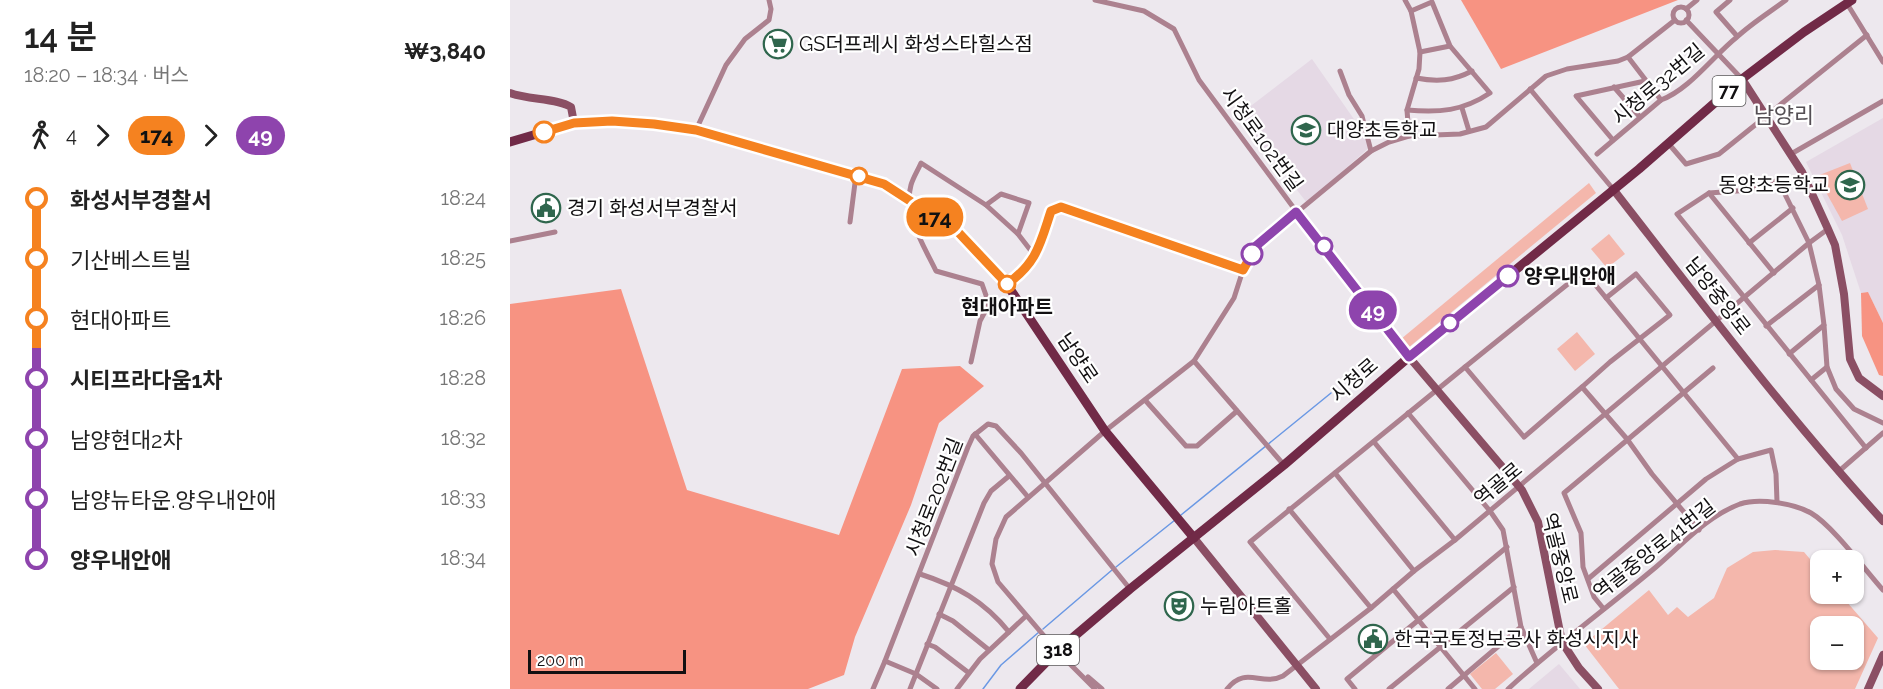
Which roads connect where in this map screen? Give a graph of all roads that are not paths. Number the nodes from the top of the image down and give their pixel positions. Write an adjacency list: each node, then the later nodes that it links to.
1 (769, 0): 34 (street)
2 (1095, 0): 49 (street, 시청로102번길)
3 (1405, 0): 9 (street)
4 (1697, 0): 8 (street)
5 (1730, 0): 13 (street)
6 (1786, 0): 13 (street, 시청로32번길)
7 (1848, 1): 12 (street); 22 (main road, 시청로 / 77)
8 (1686, 9): 10 (street); 11 (street)
9 (1411, 11): 14 (street); 15 (street)
10 (1675, 20): 11 (street); 17 (street, 시청로32번길)
11 (1686, 20): 16 (street)
12 (1867, 35): 18 (street); 31 (street)
13 (1737, 36): 16 (street, 시청로32번길)
14 (1450, 46): 15 (street); 19 (street)
15 (1420, 52): 21 (street)
16 (1718, 54): 22 (street); 27 (street, 시청로32번길)
17 (1628, 57): 23 (street); 25 (street, 시청로32번길)
18 (1883, 62)
19 (1472, 70): 21 (street); 29 (street)
20 (1340, 71): 40 (street)
21 (1416, 78): 30 (street)
22 (1742, 80): 31 (street); 39 (main road, 시청로 / 77)
23 (1645, 81): 24 (street); 27 (street)
24 (1614, 87): 32 (street); 37 (street)
25 (1530, 89): 35 (street, 시청로32번길); 44 (street, 남양중앙로)
26 (510, 93): 33 (street)
27 (1661, 100): 32 (street, 시청로32번길)
28 (1883, 101): 42 (street)
29 (1462, 108): 30 (street); 35 (street)
30 (1407, 110): 36 (street)
31 (1766, 114): 39 (street); 42 (street)
32 (1640, 117): 37 (street, 시청로32번길)
33 (574, 123): 34 (main road, 남양로); 38 (main road, 남양로)
34 (696, 130): 43 (main road, 남양로)
35 (1469, 131): 36 (street, 시청로32번길)
36 (1409, 136): 40 (street, 시청로32번길)
37 (1613, 140): 41 (street, 시청로32번길)
38 (510, 142)
39 (1668, 143): 44 (main road, 시청로 / 77)
40 (1371, 151): 49 (street, 시청로32번길)
41 (1597, 154)
42 (1791, 154): 51 (street)
43 (856, 175): 46 (main road, 남양로); 50 (street)
44 (1613, 189): 64 (street, 남양중앙로); 69 (main road, 시청로 / 77)
45 (1709, 193): 48 (street); 55 (street); 63 (street)
46 (909, 199): 47 (street); 60 (main road, 남양로); 71 (street)
47 (986, 205): 53 (street); 53 (street)
48 (1793, 208): 55 (street); 56 (street)
49 (1296, 212): 58 (street, 시청로32번길); 69 (street, 시청로102번길)
50 (850, 222)
51 (1828, 229): 56 (street, 역골로); 80 (street)
52 (555, 232): 54 (street)
53 (1018, 234): 57 (street)
54 (510, 241)
55 (1749, 243): 59 (street)
56 (1809, 243): 59 (street, 역골로); 61 (street)
57 (1035, 256): 58 (street); 60 (street)
58 (1243, 270): 70 (street, 시청로32번길)
59 (1774, 273): 63 (street, 역골로)
60 (1007, 284): 86 (main road, 남양로)
61 (1818, 285): 65 (street); 66 (street)
62 (1606, 298): 67 (street); 67 (street); 72 (street)
63 (1744, 298): 64 (street, 역골로); 66 (street)
64 (1716, 321): 73 (street, 역골로); 95 (street, 남양중앙로)
65 (1824, 325): 68 (street); 74 (street)
66 (1767, 326): 68 (street)
67 (1640, 339): 73 (street); 77 (street)
68 (1789, 354): 76 (street)
69 (1409, 357): 78 (street, 역골중앙로); 93 (main road, 시청로 / 77)
70 (1194, 361): 81 (street, 시청로32번길); 82 (street)
71 (970, 362)
72 (1466, 367): 77 (street); 78 (street)
73 (1662, 367): 79 (street); 84 (street, 역골로)
74 (1827, 367): 76 (street); 85 (street)
75 (1713, 368): 79 (street)
76 (1811, 380): 91 (street)
77 (1582, 387): 84 (street)
78 (1436, 389): 83 (street); 98 (street, 역골중앙로)
79 (1682, 392): 89 (street); 92 (street)
80 (1883, 396)
81 (1145, 400): 82 (street); 86 (street, 시청로32번길)
82 (1237, 411): 93 (street)
83 (1408, 413): 90 (street); 103 (street)
84 (1605, 415): 89 (street); 98 (street, 역골로)
85 (1883, 423)
86 (1105, 431): 97 (street, 시청로32번길); 106 (main road, 남양로)
87 (1883, 433): 91 (street)
88 (975, 434): 96 (street); 97 (street, 시청로202번길); 110 (street, 시청로202번길)
89 (1627, 439): 100 (street); 111 (street)
90 (1374, 442): 94 (street); 107 (street)
91 (1866, 448): 95 (street)
92 (1738, 459): 100 (street); 101 (street)
93 (1284, 465): 106 (main road, 시청로 / 77)
94 (1335, 472): 102 (street); 109 (street)
95 (1838, 472): 104 (street, 남양중앙로)
96 (1009, 476): 99 (street); 112 (street)
97 (1044, 483): 99 (street, 시청로32번길); 115 (street, 시청로202번길)
98 (1519, 487): 103 (street, 역골로); 125 (street, 역골중앙로)
99 (1028, 497): 120 (street, 시청로32번길)
100 (1677, 502): 105 (street); 111 (street)
101 (1777, 502): 105 (street, 역골중앙로41번길); 116 (street, 역골중앙로41번길)
102 (1290, 509): 117 (street); 124 (street)
103 (1490, 511): 107 (street, 역골로); 108 (street)
104 (1883, 521)
105 (1699, 530): 118 (street, 역골중앙로41번길)
106 (1194, 538): 115 (main road, 시청로 / 318); 133 (street)
107 (1455, 540): 109 (street, 역골로)
108 (1508, 547): 113 (street); 121 (street)
109 (1414, 571): 114 (street, 역골로)
110 (920, 574): 112 (street); 131 (street, 시청로202번길)
111 (1588, 579): 118 (street)
112 (950, 586): 119 (street); 123 (street)
113 (1514, 587): 122 (street); 127 (street)
114 (1393, 589): 117 (street, 역골로); 121 (street)
115 (1130, 590): 129 (main road, 시청로 / 318)
116 (1883, 590)
117 (1371, 608): 124 (street, 역골로)
118 (1603, 608): 125 (street, 역골중앙로41번길)
119 (939, 614): 126 (street); 128 (street)
120 (1026, 616): 123 (street); 129 (street, 시청로32번길)
121 (1419, 620): 127 (street); 148 (street)
122 (1521, 627): 132 (street); 137 (street)
123 (1009, 632): 128 (street)
124 (1330, 639): 133 (street, 역골로)
125 (1562, 642): 132 (street, 역골중앙로41번길); 153 (street, 역골중앙로)
126 (927, 644): 135 (street); 136 (street)
127 (1441, 648): 137 (street); 149 (street)
128 (989, 650): 135 (street)
129 (1057, 651): 143 (main road, 시청로 / 318); 144 (street); 145 (street)
130 (1883, 656): 134 (street)
131 (885, 661): 136 (street); 139 (street, 시청로202번길)
132 (1536, 663): 152 (street, 역골중앙로41번길)
133 (1295, 665): 138 (street, 역골로); 147 (street)
134 (1881, 668): 154 (street)
135 (969, 673): 142 (street)
136 (916, 674): 140 (street); 141 (street)
137 (1464, 676): 150 (street); 151 (street)
138 (1229, 686): 146 (street)
139 (873, 689)
140 (910, 689)
141 (938, 689)
142 (957, 689)
143 (1020, 689)
144 (1095, 689)
145 (1102, 689)
146 (1237, 689)
147 (1316, 689)
148 (1355, 689)
149 (1389, 689)
150 (1448, 689)
151 (1475, 689)
152 (1508, 689)
153 (1598, 689)
154 (1868, 689)

